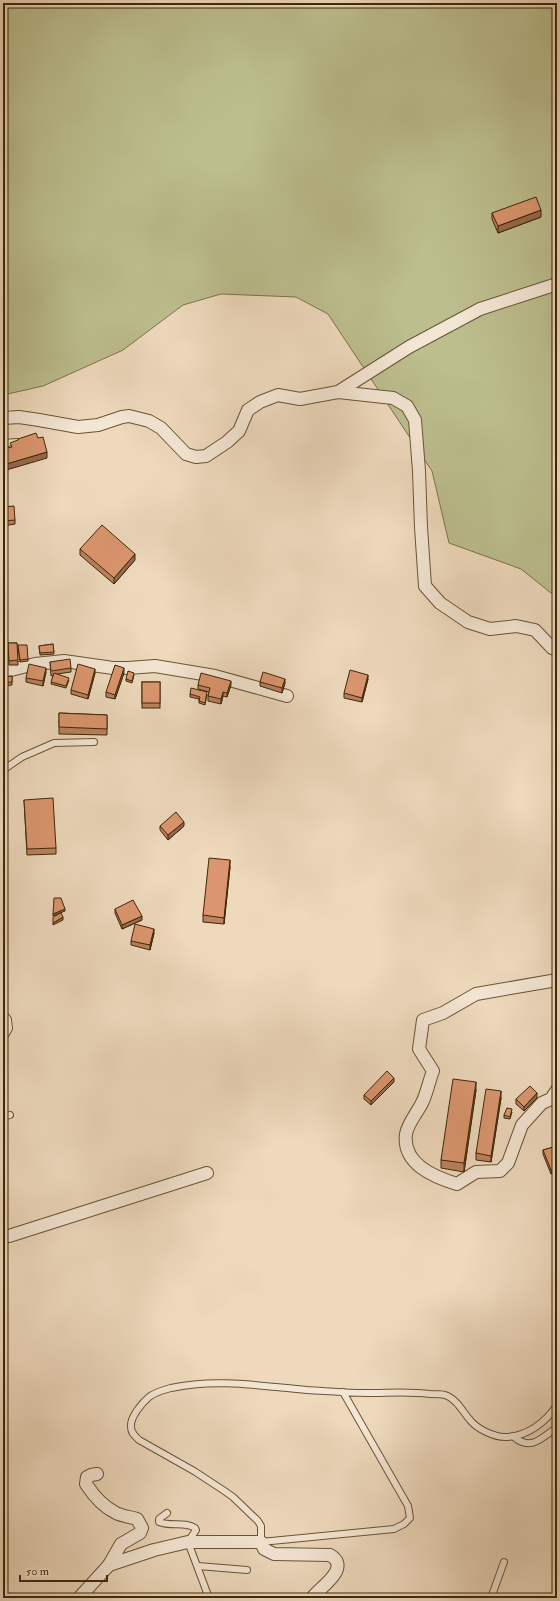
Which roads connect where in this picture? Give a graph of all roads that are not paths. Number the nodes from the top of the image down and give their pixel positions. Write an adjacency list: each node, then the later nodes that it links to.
1 (557, 284): 2 (street)
2 (338, 392): 3 (street); 6 (street)
3 (3, 418)
4 (20, 441): 5 (lane)
5 (3, 443)
6 (557, 650)
7 (3, 672): 8 (street)
8 (287, 696)
9 (94, 742): 10 (lane)
10 (3, 770)
11 (557, 980): 14 (street)
12 (3, 1018): 13 (street)
13 (3, 1033)
14 (557, 1090)
15 (10, 1114): 16 (lane)
16 (3, 1117)
17 (207, 1173): 18 (street)
18 (3, 1236)
19 (343, 1392): 22 (lane); 26 (lane); 26 (lane)
20 (557, 1405): 22 (lane)
21 (557, 1427): 22 (lane)
22 (513, 1436)
23 (96, 1474): 28 (street)
24 (167, 1513): 25 (lane)
25 (188, 1542): 26 (street); 28 (street); 29 (lane)
26 (261, 1542): 33 (street)
27 (504, 1562): 34 (lane)
28 (109, 1565): 31 (street)
29 (198, 1566): 30 (lane); 32 (lane)
30 (247, 1570)
31 (79, 1598)
32 (209, 1598)
33 (312, 1598)
34 (491, 1598)

